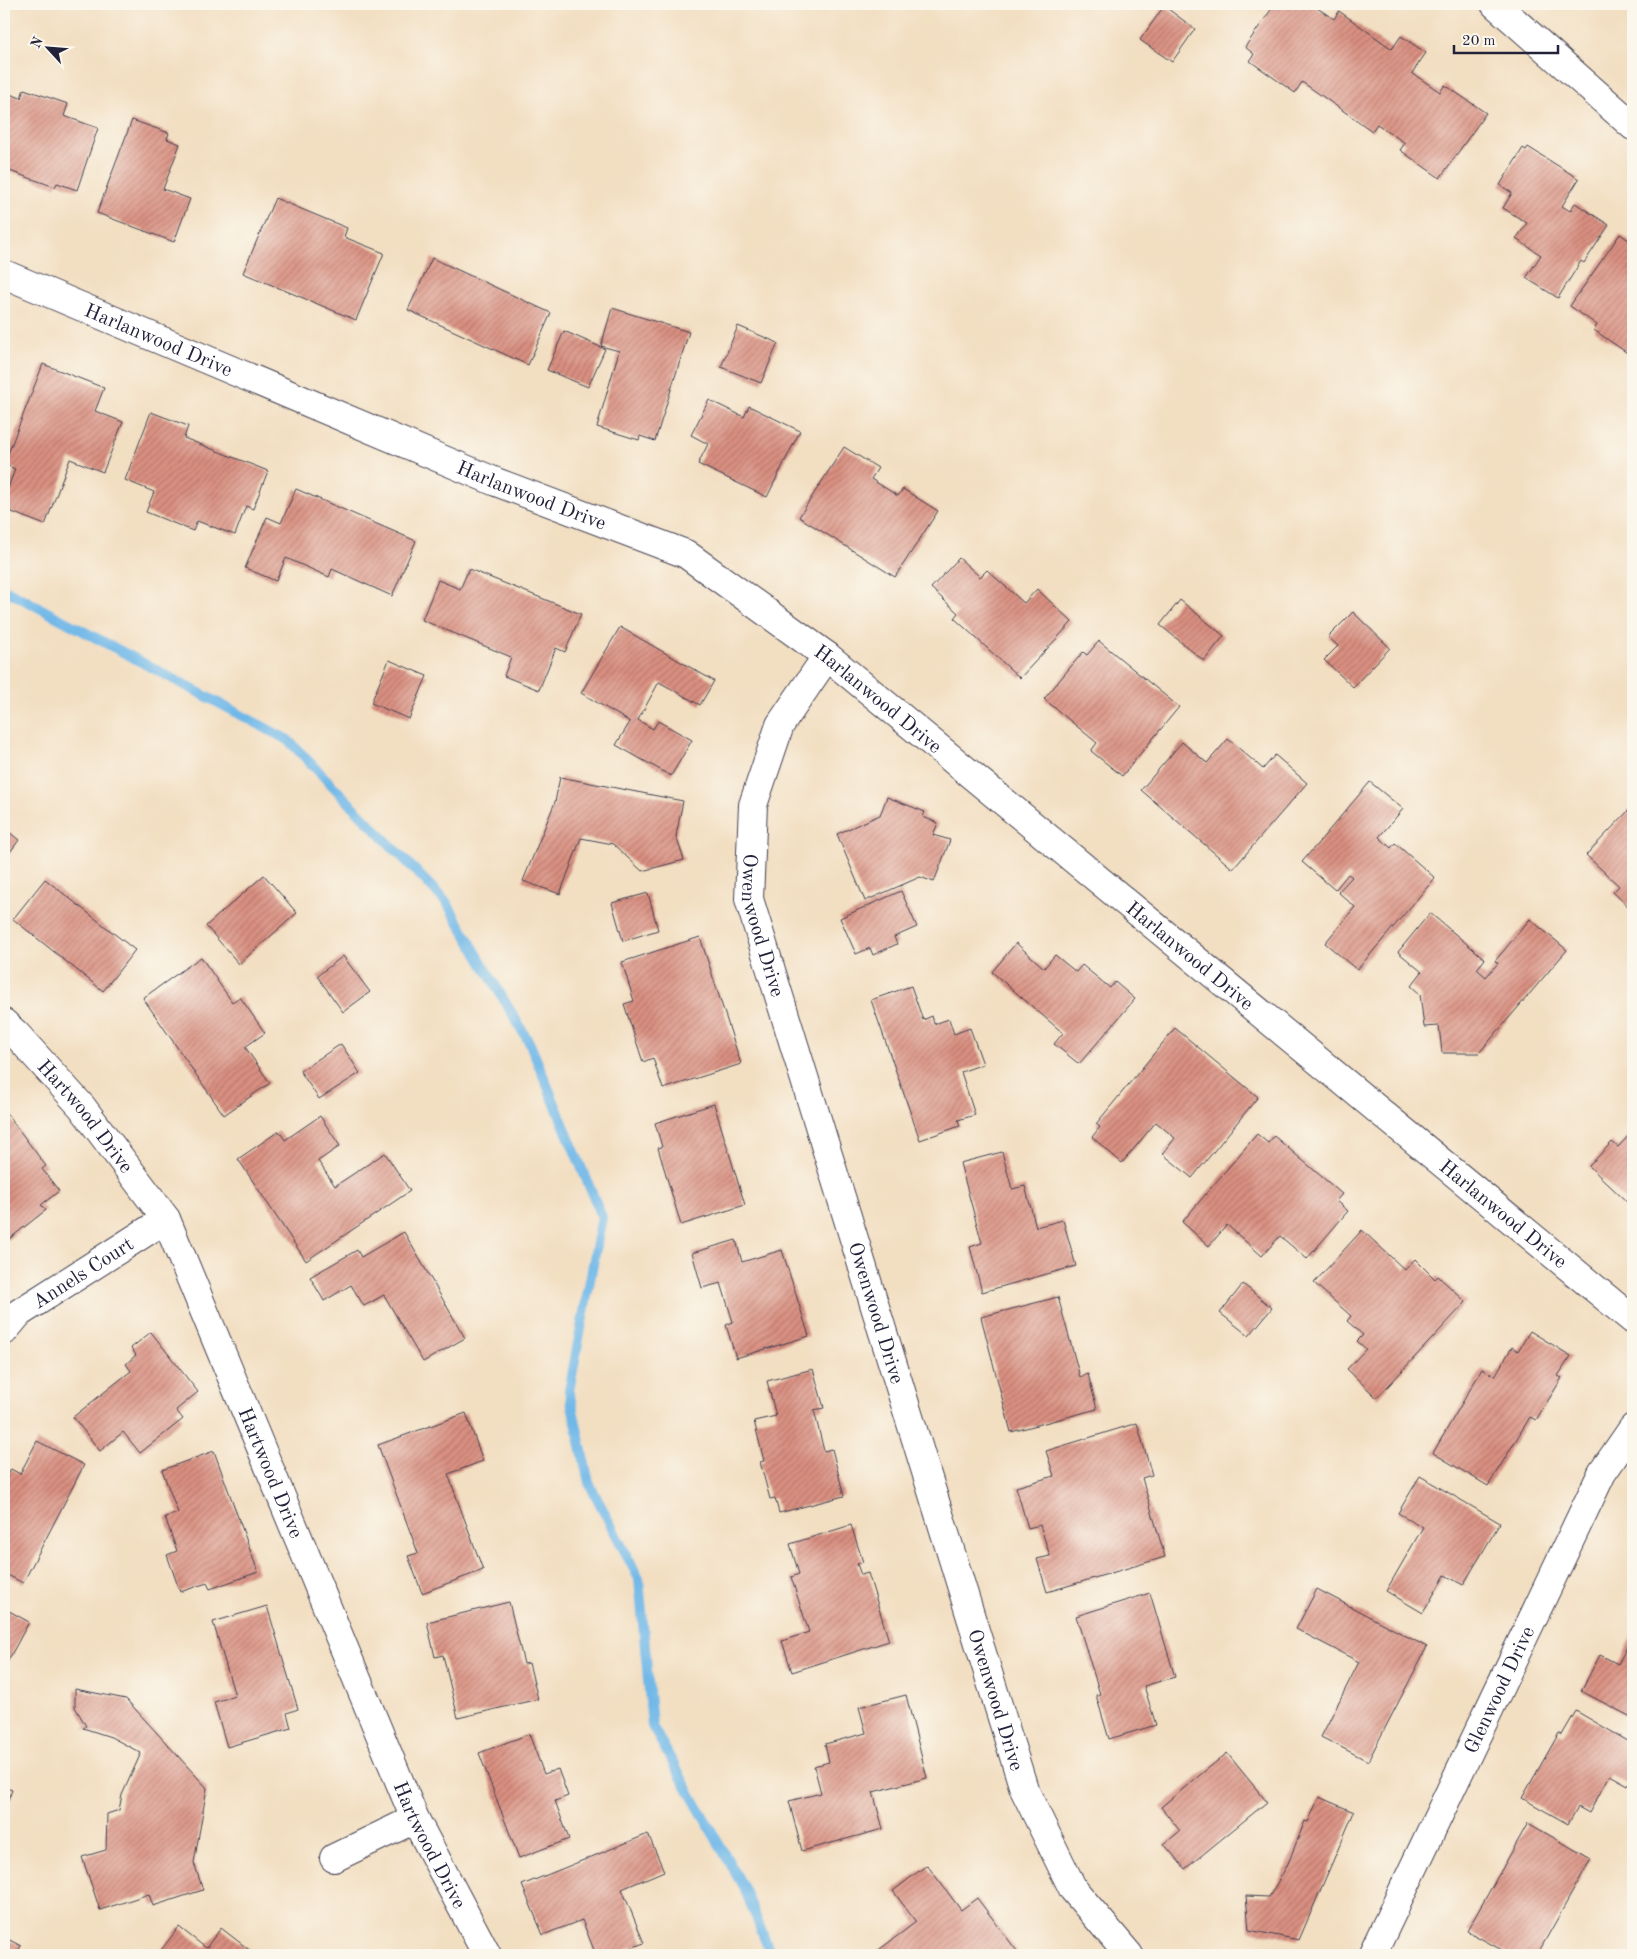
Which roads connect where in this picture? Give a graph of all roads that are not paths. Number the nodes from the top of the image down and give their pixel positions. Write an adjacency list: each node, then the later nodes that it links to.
1 (1495, 4): 2 (street)
2 (1633, 126)
3 (4, 274): 4 (street, Harlanwood Drive)
4 (827, 656): 7 (street, Harlanwood Drive); 13 (street, Owenwood Drive)
5 (4, 1023): 6 (street, Hartwood Drive)
6 (166, 1218): 8 (street, Annels Court); 10 (street, Hartwood Drive)
7 (1633, 1320)
8 (4, 1331)
9 (1633, 1428): 14 (street, Glenwood Drive)
10 (415, 1819): 11 (street); 12 (street, Hartwood Drive)
11 (334, 1858)
12 (487, 1955)
13 (1129, 1955)
14 (1372, 1955)

